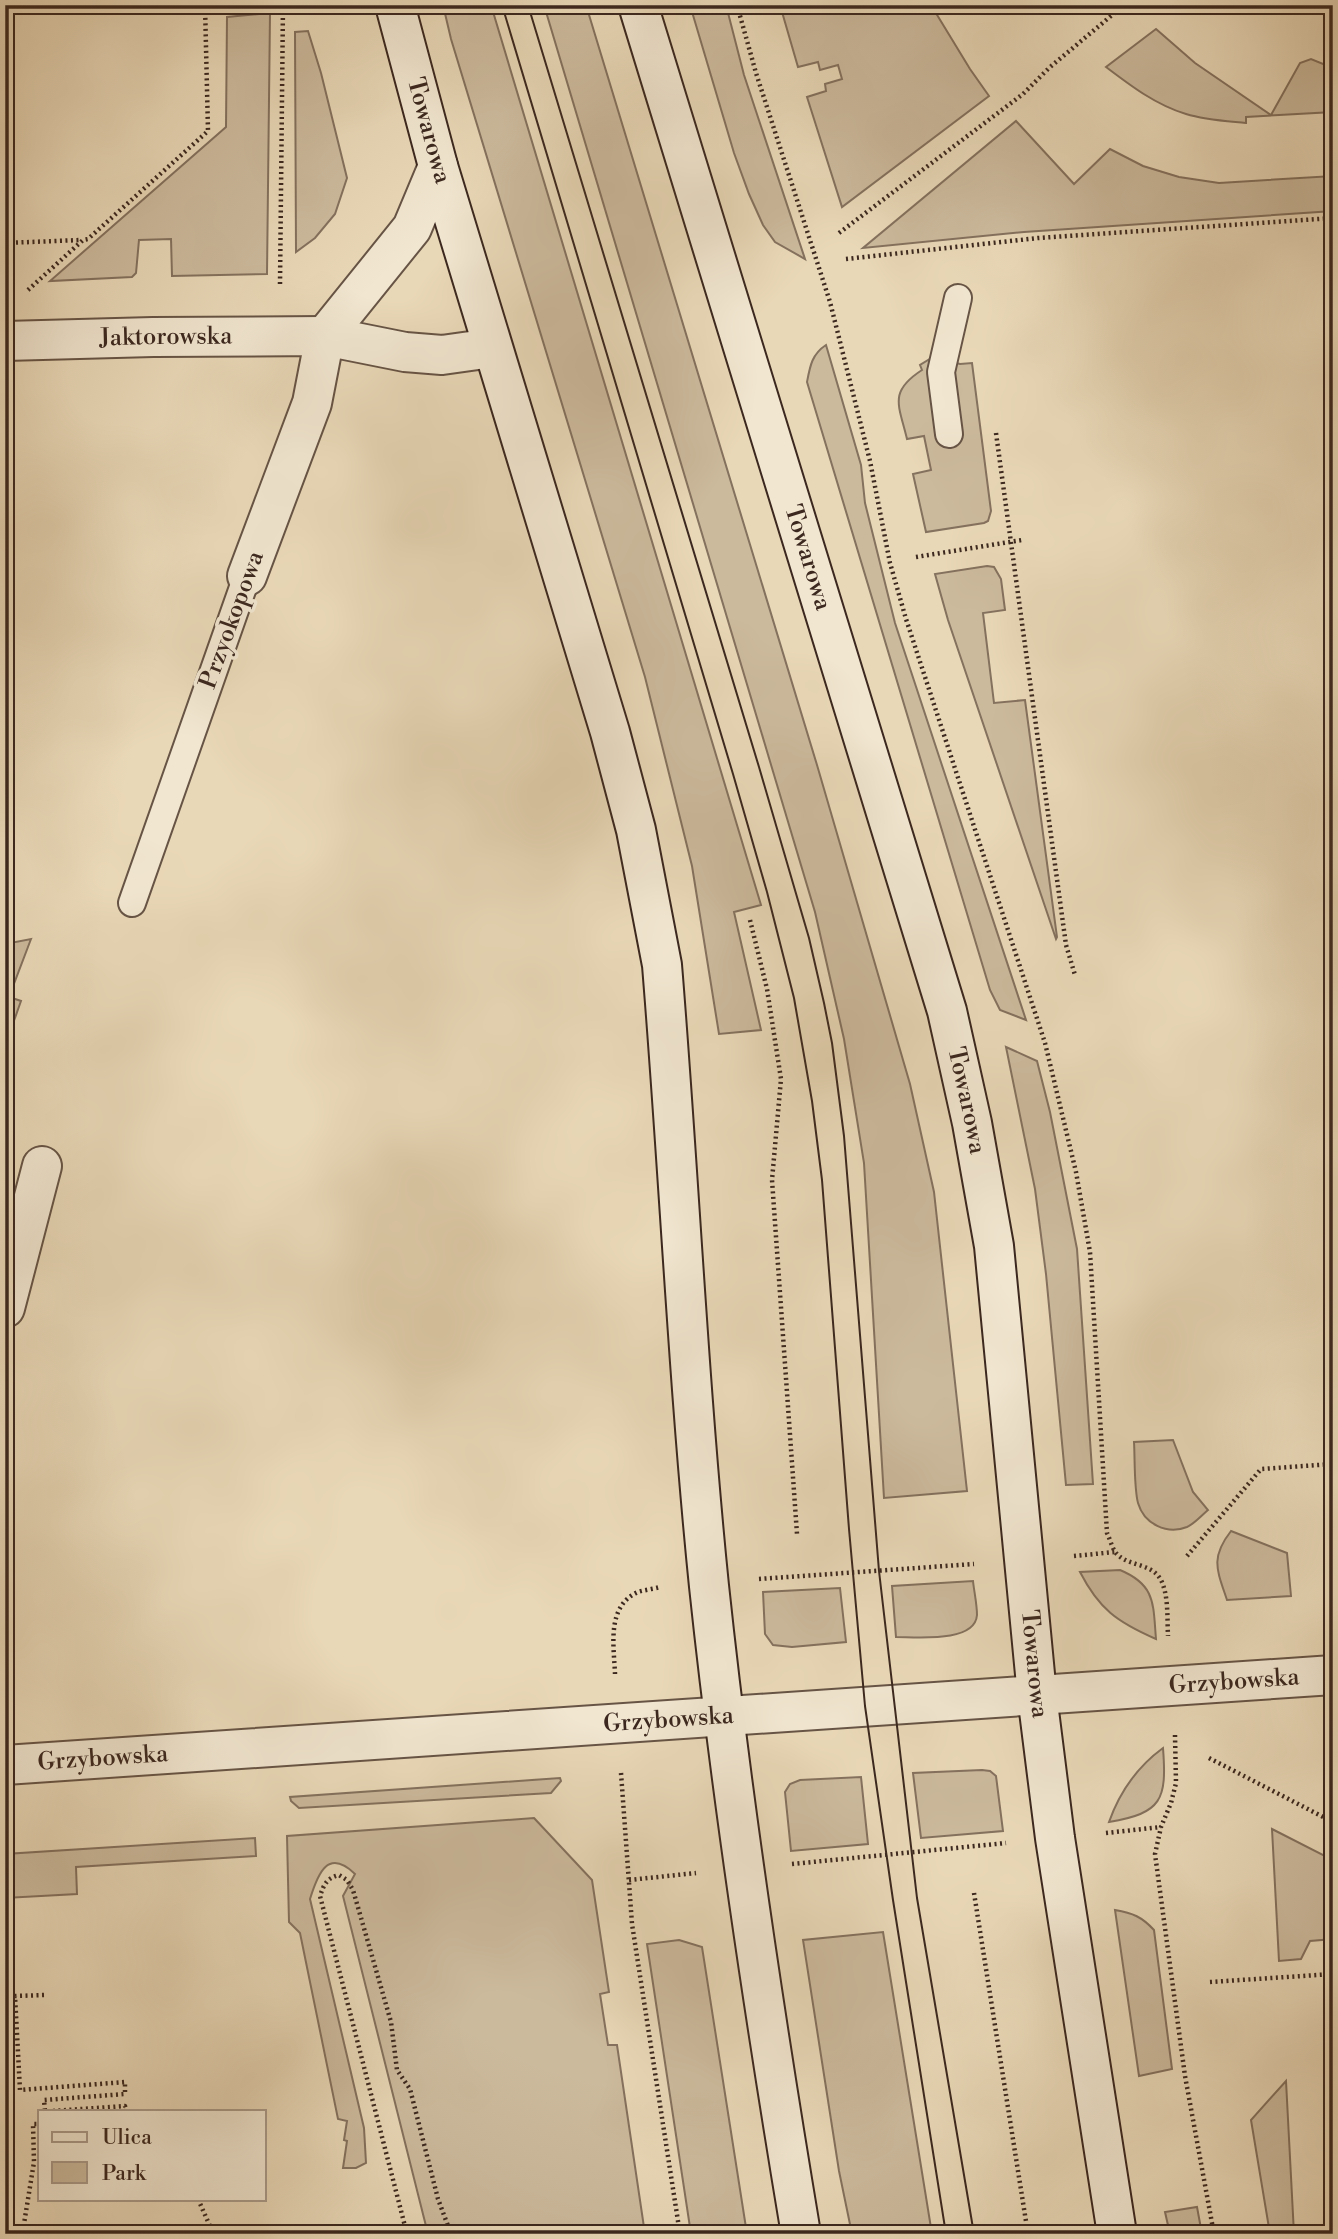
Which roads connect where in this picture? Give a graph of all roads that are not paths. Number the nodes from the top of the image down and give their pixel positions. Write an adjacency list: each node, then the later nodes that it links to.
1 (395, 5): 3 (main road, Towarowa)
2 (638, 5): 14 (main road, Towarowa)
3 (438, 166): 5 (main road); 7 (main road, Towarowa)
4 (958, 299): 8 (lane)
5 (326, 336): 6 (main road, Jaktorowska); 7 (main road, Jaktorowska); 9 (main road, Przyokopowa)
6 (5, 341)
7 (492, 348): 15 (main road, Towarowa)
8 (949, 434)
9 (247, 576): 10 (lane, Przyokopowa)
10 (132, 902)
11 (42, 1166): 12 (main road)
12 (5, 1308)
13 (1333, 1675): 14 (main road, Grzybowska)
14 (1037, 1695): 15 (main road, Grzybowska); 18 (main road, Towarowa)
15 (724, 1716): 16 (main road, Grzybowska); 17 (main road, Towarowa)
16 (5, 1765)
17 (801, 2234)
18 (1117, 2234)

